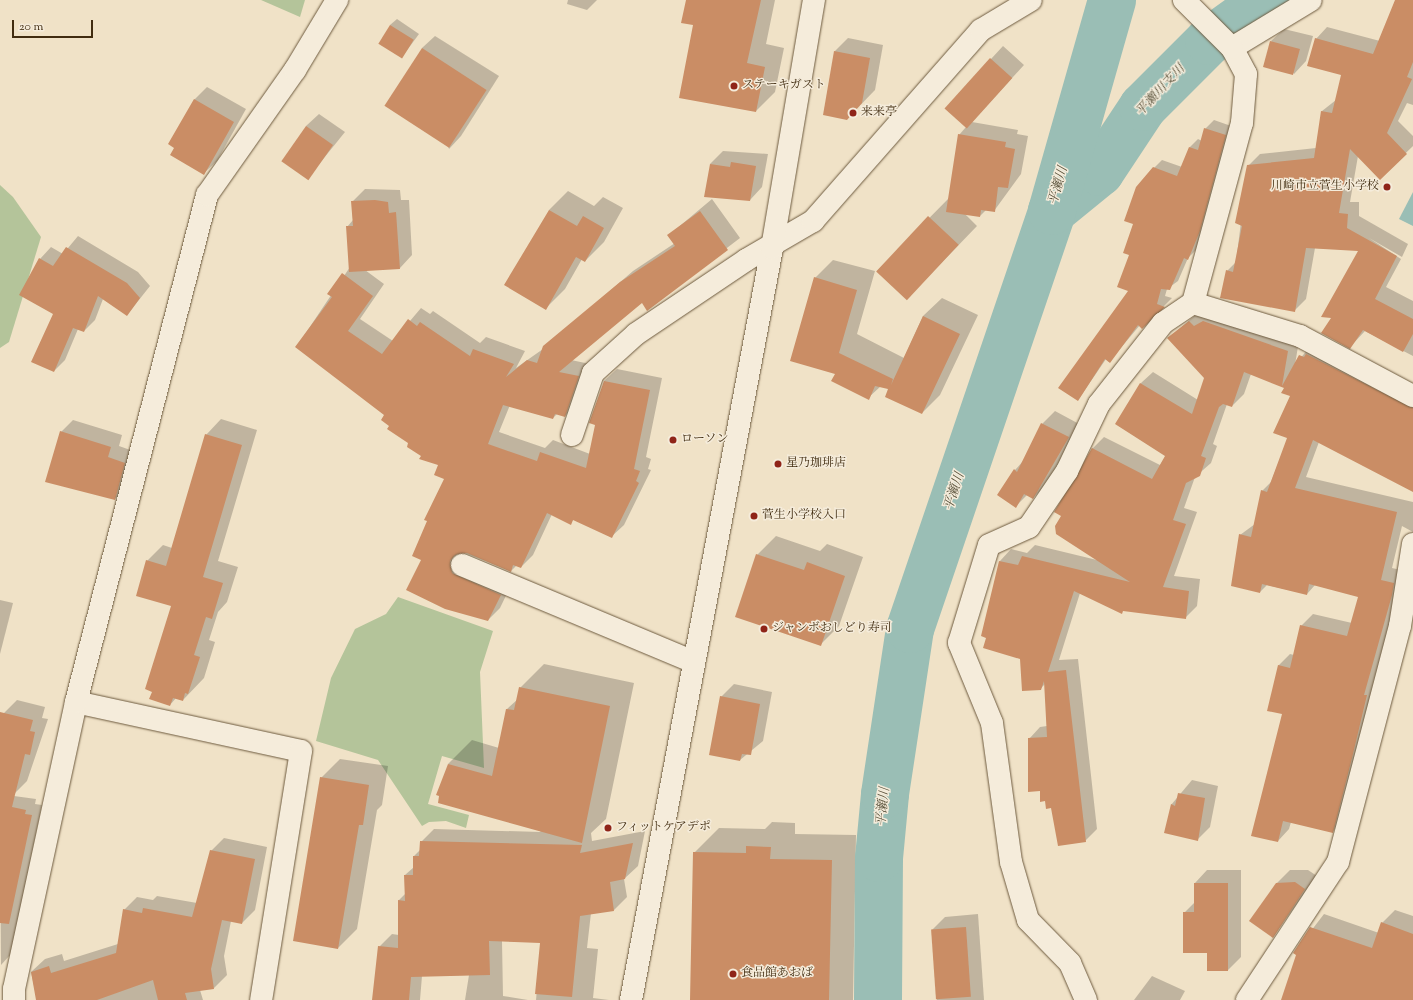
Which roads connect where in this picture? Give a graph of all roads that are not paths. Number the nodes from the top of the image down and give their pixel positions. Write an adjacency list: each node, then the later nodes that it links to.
1 (337, 0): 15 (street)
2 (814, 0): 7 (street)
3 (1031, 0): 7 (street)
4 (1184, 0): 6 (street)
5 (1311, 0): 6 (street)
6 (1232, 48): 8 (street)
7 (772, 248): 10 (street); 14 (street)
8 (1193, 303): 9 (street); 19 (street)
9 (1413, 396)
10 (572, 435)
11 (1413, 544): 13 (street)
12 (462, 565): 14 (street)
13 (1411, 573): 20 (street)
14 (694, 662): 18 (street)
15 (76, 702): 16 (street); 17 (street)
16 (14, 1000)
17 (261, 1000)
18 (631, 1000)
19 (1086, 1000)
20 (1247, 1000)

